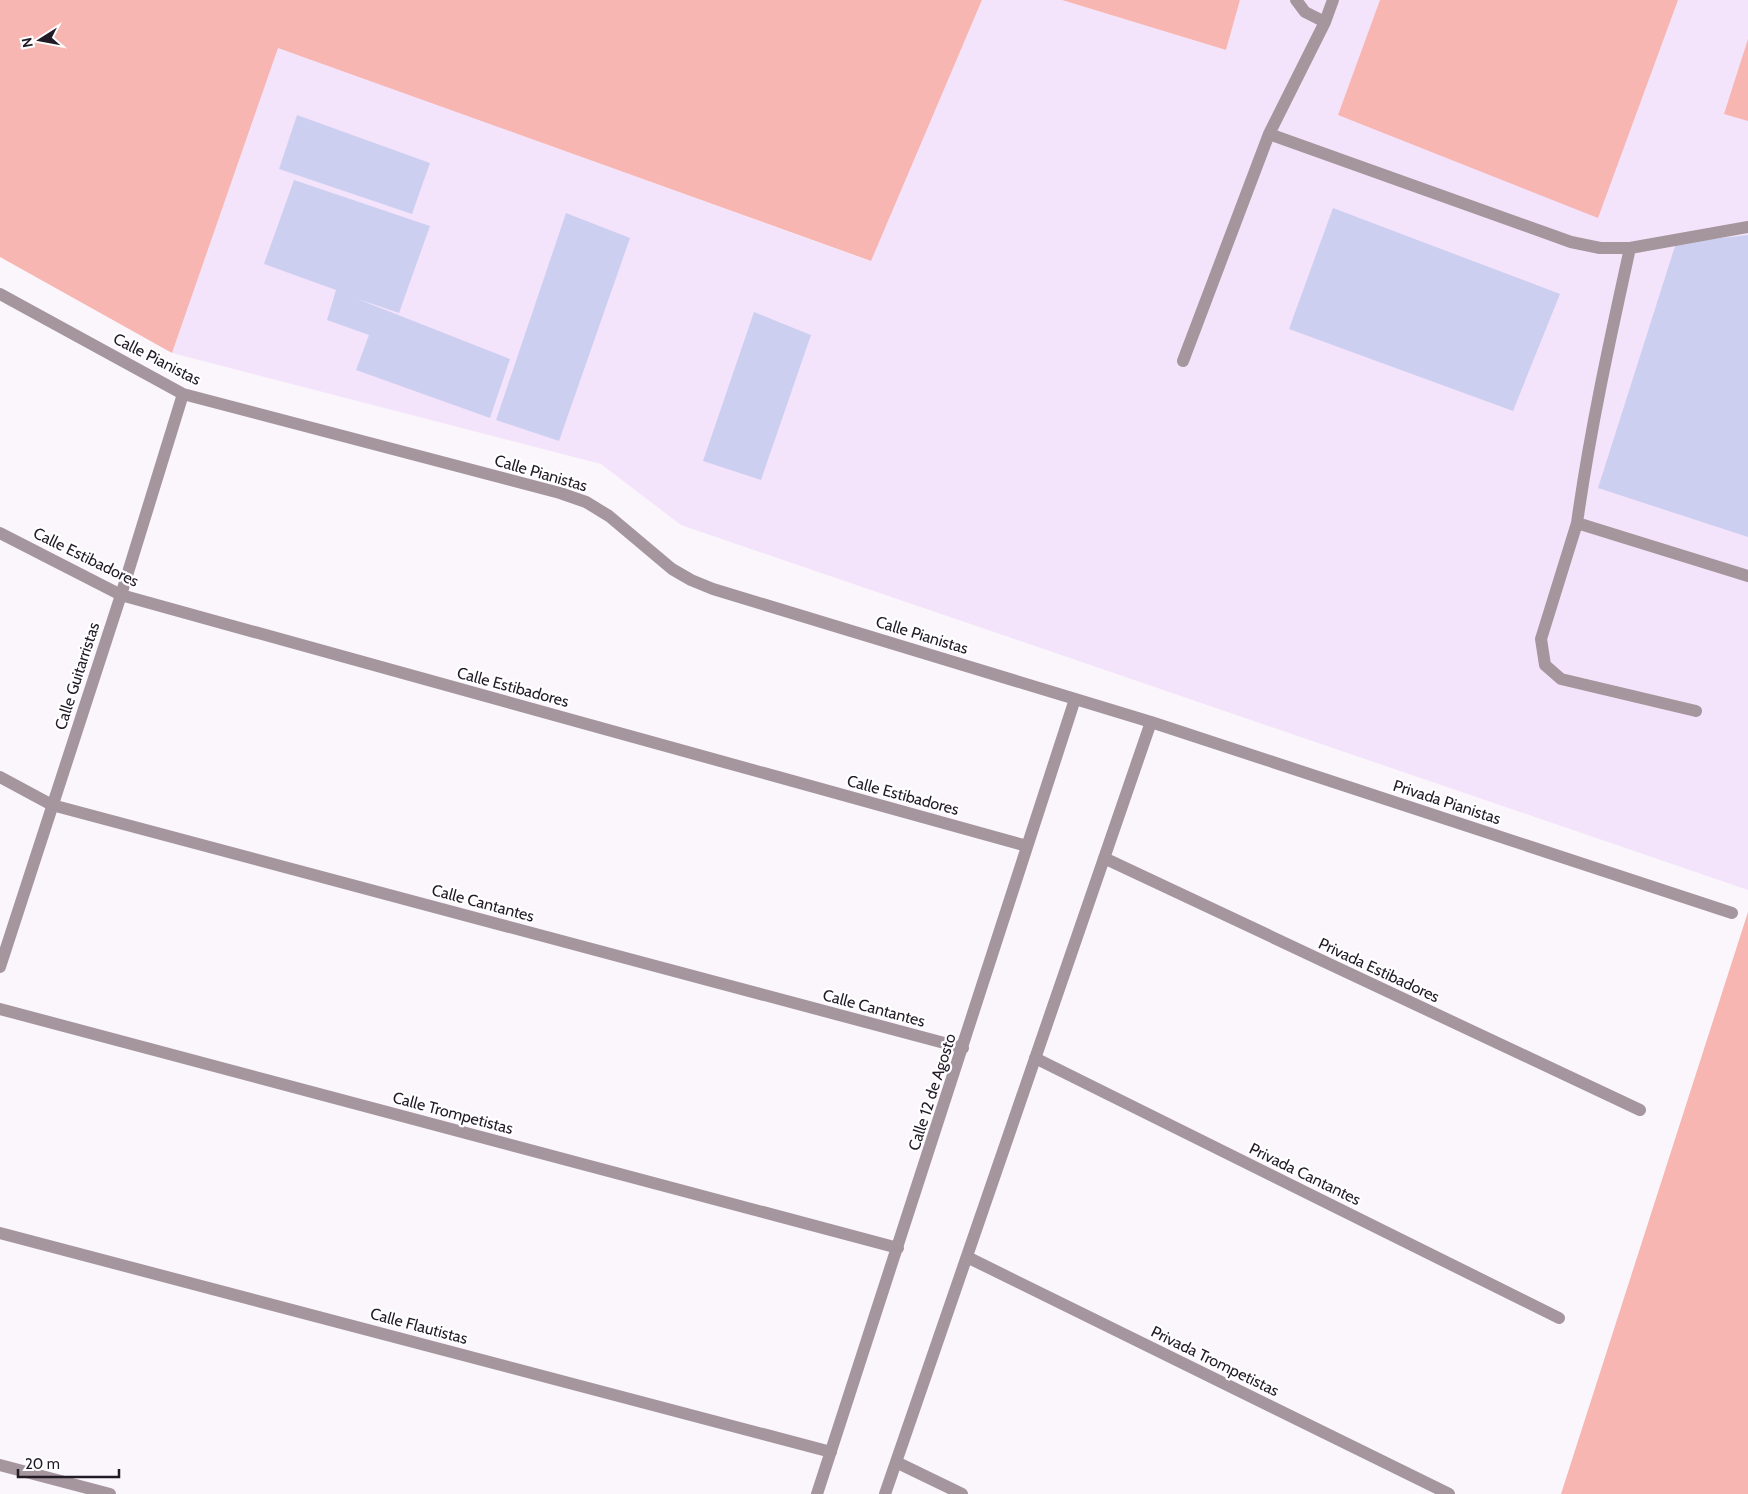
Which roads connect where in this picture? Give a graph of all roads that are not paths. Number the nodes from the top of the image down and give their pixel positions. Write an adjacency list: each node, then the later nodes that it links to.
1 (1296, 0): 3 (street)
2 (1333, 0): 3 (street)
3 (1325, 22): 4 (street)
4 (1269, 134): 6 (street); 8 (street)
5 (1748, 227): 6 (street)
6 (1630, 248): 10 (street)
7 (0, 294): 9 (street, Calle Pianistas)
8 (1183, 361)
9 (182, 394): 13 (street, Calle Guitarristas); 14 (street, Calle Pianistas)
10 (1576, 523): 12 (street); 15 (street)
11 (0, 533): 13 (street, Calle Estibadores)
12 (1748, 576)
13 (121, 595): 18 (street, Calle Guitarristas); 19 (street, Calle Estibadores)
14 (1075, 699): 16 (street, Calle Pianistas); 19 (street, Calle 12 de Agosto)
15 (1696, 711)
16 (1151, 722): 20 (street); 21 (street, Privada Pianistas)
17 (0, 777): 18 (street, Calle Cantantes)
18 (52, 805): 22 (street, Calle Guitarristas); 24 (street, Calle Cantantes)
19 (1027, 846): 24 (street, Calle 12 de Agosto)
20 (1104, 858): 25 (street); 26 (street, Privada Estibadores)
21 (1732, 913)
22 (0, 967)
23 (0, 1009): 28 (street, Calle Trompetistas)
24 (963, 1048): 28 (street, Calle 12 de Agosto)
25 (1035, 1058): 29 (street); 30 (street, Privada Cantantes)
26 (1640, 1110)
27 (0, 1232): 31 (street, Calle Flautistas)
28 (898, 1248): 31 (street, Calle 12 de Agosto)
29 (967, 1257): 32 (street); 38 (street, Privada Trompetistas)
30 (1559, 1318)
31 (831, 1452): 35 (street, Calle 12 de Agosto)
32 (896, 1462): 36 (street); 37 (street)
33 (0, 1465): 34 (street)
34 (110, 1494)
35 (817, 1494)
36 (885, 1494)
37 (962, 1494)
38 (1449, 1494)

